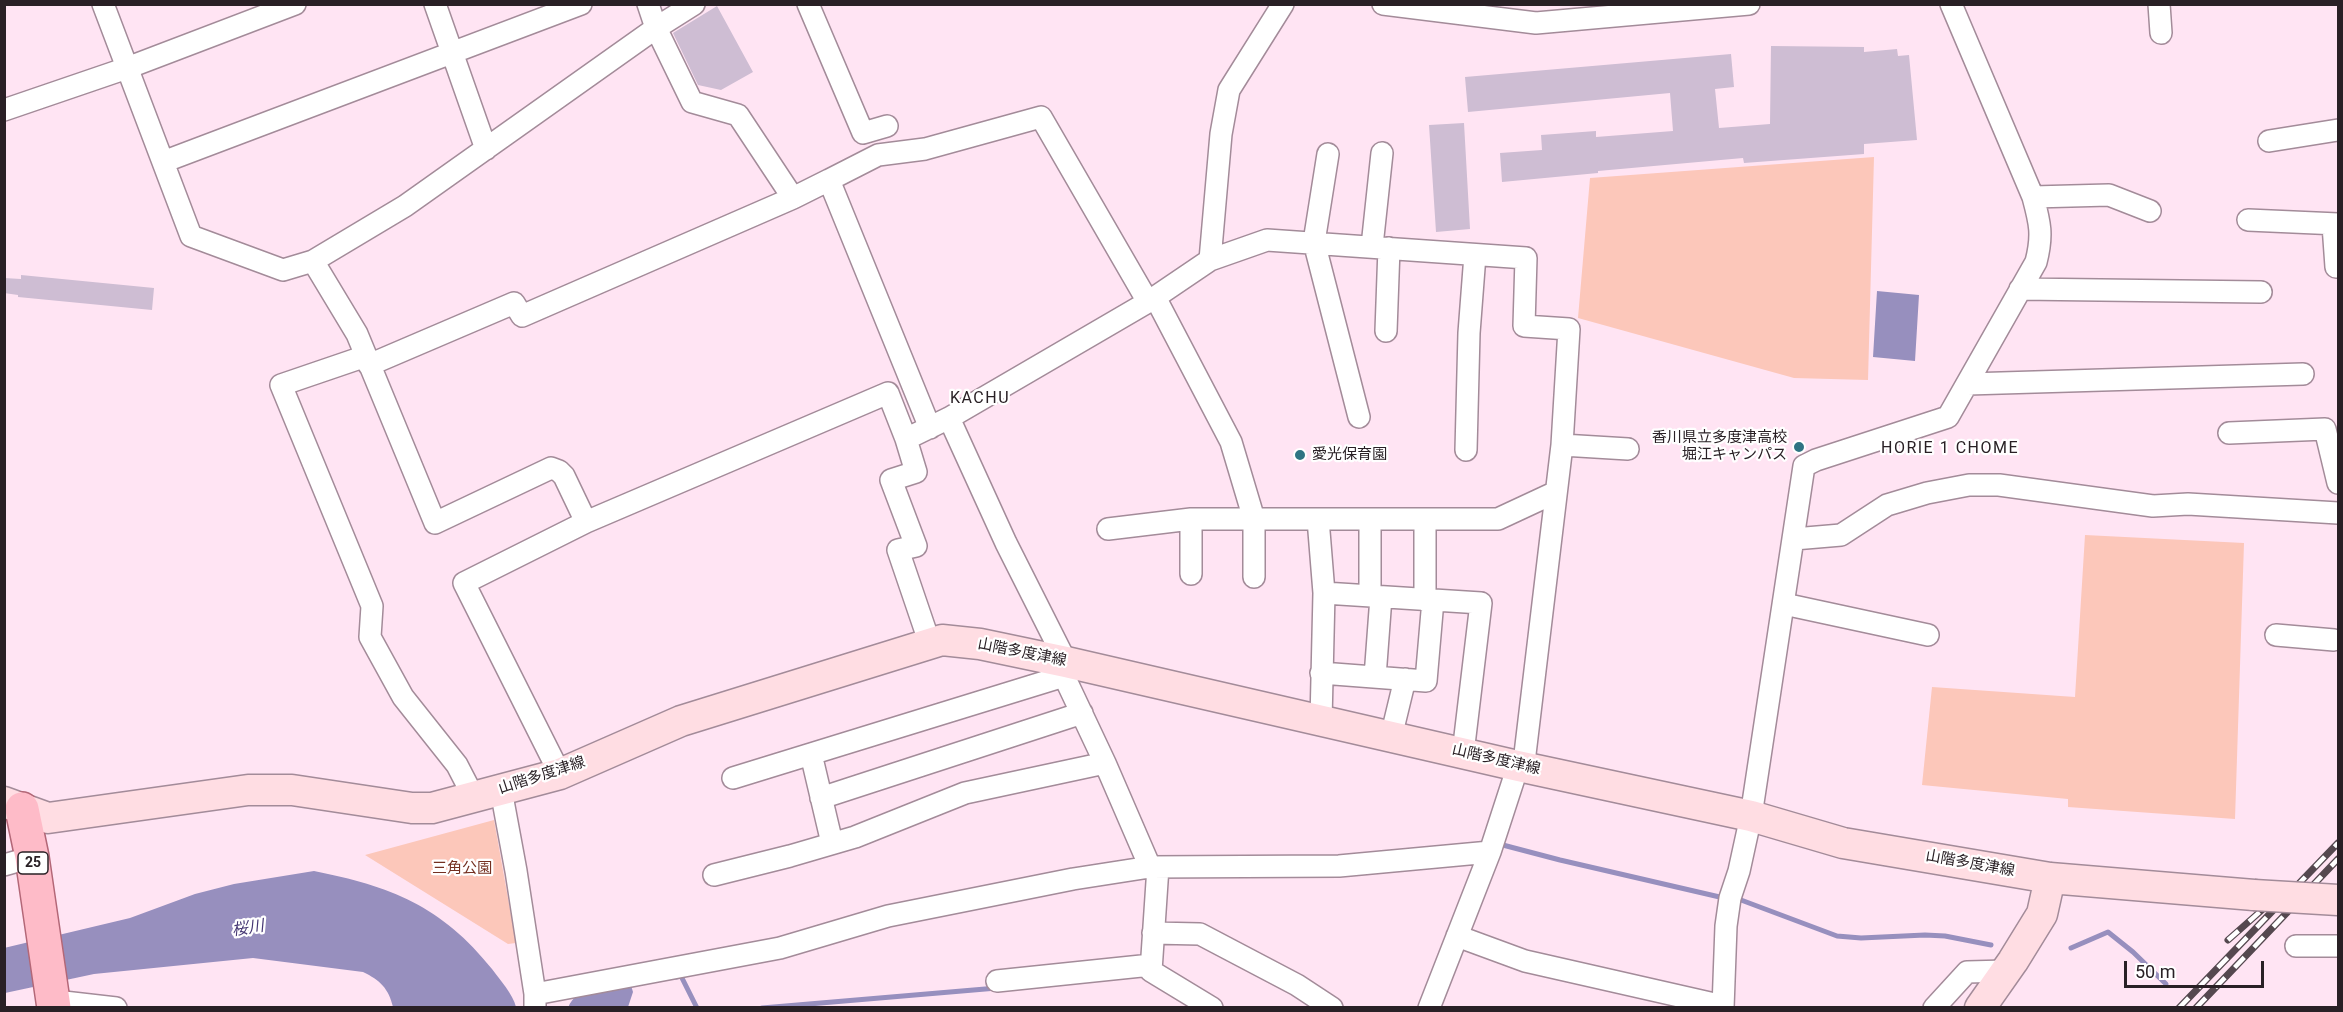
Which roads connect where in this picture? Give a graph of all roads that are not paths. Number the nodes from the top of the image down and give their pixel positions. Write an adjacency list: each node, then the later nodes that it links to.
1 (103, 4): 18 (street)
2 (295, 4): 18 (street)
3 (435, 4): 17 (street)
4 (581, 4): 17 (street)
5 (648, 4): 15 (street)
6 (694, 4): 15 (street)
7 (808, 4): 20 (street)
8 (1283, 4): 36 (street)
9 (1383, 4): 14 (street)
10 (1749, 4): 13 (street)
11 (1951, 4): 28 (street)
12 (2158, 4): 16 (street)
13 (1692, 7): 14 (street)
14 (1592, 12)
15 (656, 28): 23 (street); 29 (street)
16 (2161, 33)
17 (452, 53): 23 (street); 26 (street)
18 (127, 68): 19 (street); 26 (street)
19 (4, 110)
20 (887, 126)
21 (2338, 130): 22 (street)
22 (2269, 141)
23 (486, 149): 37 (street)
24 (1382, 153): 34 (street)
25 (1328, 154): 33 (street)
26 (163, 162): 37 (street)
27 (829, 180): 29 (street); 41 (street); 48 (street)
28 (2033, 197): 30 (street); 39 (street)
29 (793, 198): 43 (street)
30 (2150, 212)
31 (2248, 220): 32 (street)
32 (2336, 225): 38 (street)
33 (1314, 242): 34 (street); 36 (street); 46 (street)
34 (1381, 247): 35 (street); 42 (street)
35 (1475, 255): 51 (street); 53 (street)
36 (1210, 260): 41 (street)
37 (313, 261): 43 (street)
38 (2336, 267)
39 (2020, 289): 40 (street); 45 (street)
40 (2261, 292)
41 (1151, 299): 47 (street); 58 (street)
42 (1386, 331)
43 (368, 360): 62 (street); 88 (street)
44 (2303, 374): 45 (street)
45 (1968, 384): 64 (street)
46 (1359, 417)
47 (949, 418): 48 (street); 75 (street)
48 (930, 428): 50 (street)
49 (2229, 433): 54 (street)
50 (906, 439): 62 (street); 74 (street)
51 (1562, 445): 52 (street); 55 (street)
52 (1628, 449)
53 (1466, 450)
54 (2338, 483)
55 (1556, 492): 61 (street); 85 (street)
56 (2338, 517): 64 (street)
57 (1191, 519): 58 (street); 63 (street); 65 (street)
58 (1254, 519): 59 (street); 66 (street)
59 (1318, 519): 60 (street); 67 (street)
60 (1371, 519): 61 (street); 68 (street)
61 (1425, 519): 69 (street)
62 (586, 522): 86 (street)
63 (1108, 529)
64 (1794, 539): 70 (street)
65 (1191, 574)
66 (1254, 577)
67 (1324, 593): 68 (street); 76 (street)
68 (1375, 596): 69 (street); 77 (street)
69 (1429, 600): 78 (street); 82 (street)
70 (1784, 604): 71 (street); 91 (street)
71 (1928, 635)
72 (2276, 635): 73 (street)
73 (2337, 641)
74 (930, 644): 75 (main road, 山階多度津線); 86 (main road, 山階多度津線)
75 (1065, 669): 79 (street); 80 (main road, 山階多度津線); 83 (street)
76 (1321, 673): 77 (street); 80 (street)
77 (1374, 677): 78 (street)
78 (1405, 679): 81 (street)
79 (1082, 713): 84 (street); 89 (street)
80 (1321, 721): 81 (main road, 山階多度津線)
81 (1392, 737): 82 (main road, 山階多度津線)
82 (1463, 753): 85 (main road, 山階多度津線)
83 (811, 754): 87 (street); 89 (street)
84 (1105, 762): 92 (street); 95 (street)
85 (1518, 766): 91 (main road, 山階多度津線); 93 (street)
86 (560, 774): 88 (main road, 山階多度津線)
87 (733, 778)
88 (487, 793): 90 (main road, 山階多度津線); 106 (street)
89 (821, 798): 92 (street)
90 (13, 805): 94 (main road, 25)
91 (1751, 816): 97 (main road, 山階多度津線); 108 (street)
92 (832, 843): 96 (street)
93 (1490, 852): 95 (street); 100 (street)
94 (18, 861): 107 (main road, 25)
95 (1154, 867): 99 (street); 106 (street)
96 (714, 875)
97 (2050, 878): 98 (main road, 山階多度津線, bridge); 104 (main road)
98 (2338, 900)
99 (1153, 933): 103 (street); 111 (street)
100 (1457, 936): 108 (street); 112 (street)
101 (2296, 946): 102 (street)
102 (2338, 946)
103 (1151, 965): 105 (street); 110 (street)
104 (2006, 971): 113 (street); 114 (main road)
105 (997, 981)
106 (535, 1001)
107 (55, 1004): 109 (street)
108 (1723, 1007)
109 (116, 1008)
110 (1212, 1008)
111 (1332, 1008)
112 (1429, 1008)
113 (1934, 1008)
114 (1980, 1008)

